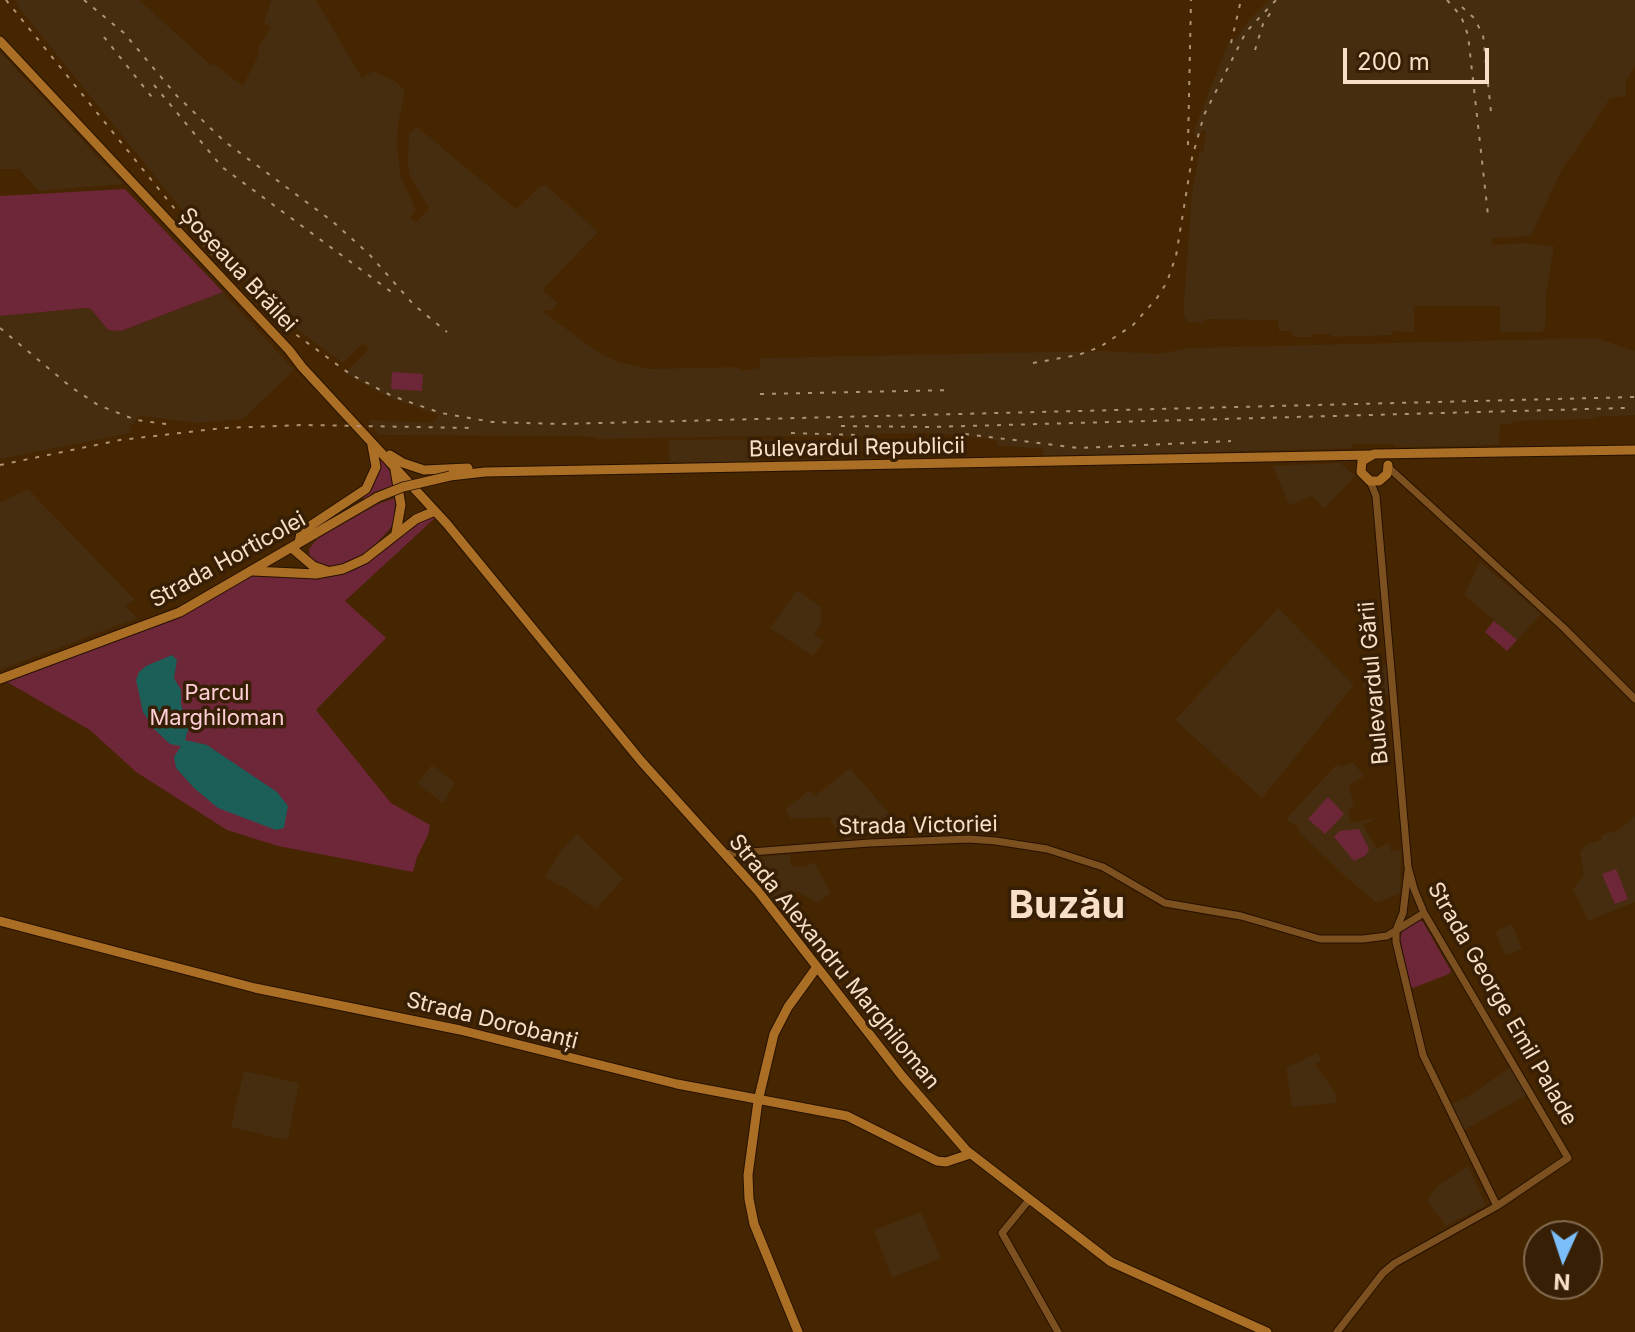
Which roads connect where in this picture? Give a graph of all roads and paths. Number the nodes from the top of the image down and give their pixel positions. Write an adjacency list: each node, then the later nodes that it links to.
1 (0, 41): 2 (main road, Șoseaua Brăilei)
2 (373, 442): 7 (main road, Șoseaua Brăilei); 10 (main road); 17 (main road)
3 (1635, 450): 4 (main road, Bulevardul Republicii)
4 (1405, 453): 5 (main road, Bulevardul Republicii); 8 (main road)
5 (1374, 455): 6 (main road, Bulevardul Republicii); 8 (main road); 9 (main road)
6 (1340, 456): 9 (main road); 10 (main road, Bulevardul Republicii)
7 (394, 465): 13 (main road, Șoseaua Brăilei); 15 (main road)
8 (1388, 466): 11 (main road); 24 (street)
9 (1361, 471): 11 (main road)
10 (527, 472): 12 (main road, Bulevardul Republicii, bridge)
11 (1374, 481): 26 (street, Bulevardul Gării)
12 (378, 497): 16 (main road, Strada Horticolei)
13 (435, 511): 14 (main road, Șoseaua Brăilei); 15 (main road)
14 (447, 524): 25 (main road, Strada Alexandru Marghiloman)
15 (396, 533): 22 (main road)
16 (311, 536): 17 (main road, Strada Horticolei); 18 (main road)
17 (296, 546): 18 (main road); 19 (main road, Strada Horticolei)
18 (308, 560): 22 (main road)
19 (266, 563): 20 (main road, Strada Horticolei); 21 (main road)
20 (250, 571): 21 (main road); 23 (main road, Strada Horticolei)
21 (275, 572): 22 (main road)
22 (330, 572)
23 (0, 679)
24 (1635, 699)
25 (724, 854): 29 (street, Strada Victoriei); 30 (main road, Strada Alexandru Marghiloman)
26 (1408, 867): 27 (street, Strada George Emil Palade); 29 (street)
27 (1424, 913): 29 (street, Strada Victoriei); 34 (street, Strada George Emil Palade)
28 (0, 921): 31 (main road, Strada Dorobanți)
29 (1396, 930): 34 (street)
30 (817, 967): 31 (main road); 32 (main road, Strada Alexandru Marghiloman)
31 (758, 1101): 32 (main road, Strada Dorobanți); 35 (main road)
32 (970, 1154): 33 (main road, Strada Alexandru Marghiloman)
33 (1029, 1200): 36 (street); 37 (main road, Strada Alexandru Marghiloman)
34 (1497, 1206): 38 (street)
35 (798, 1332)
36 (1058, 1332)
37 (1267, 1332)
38 (1337, 1332)

